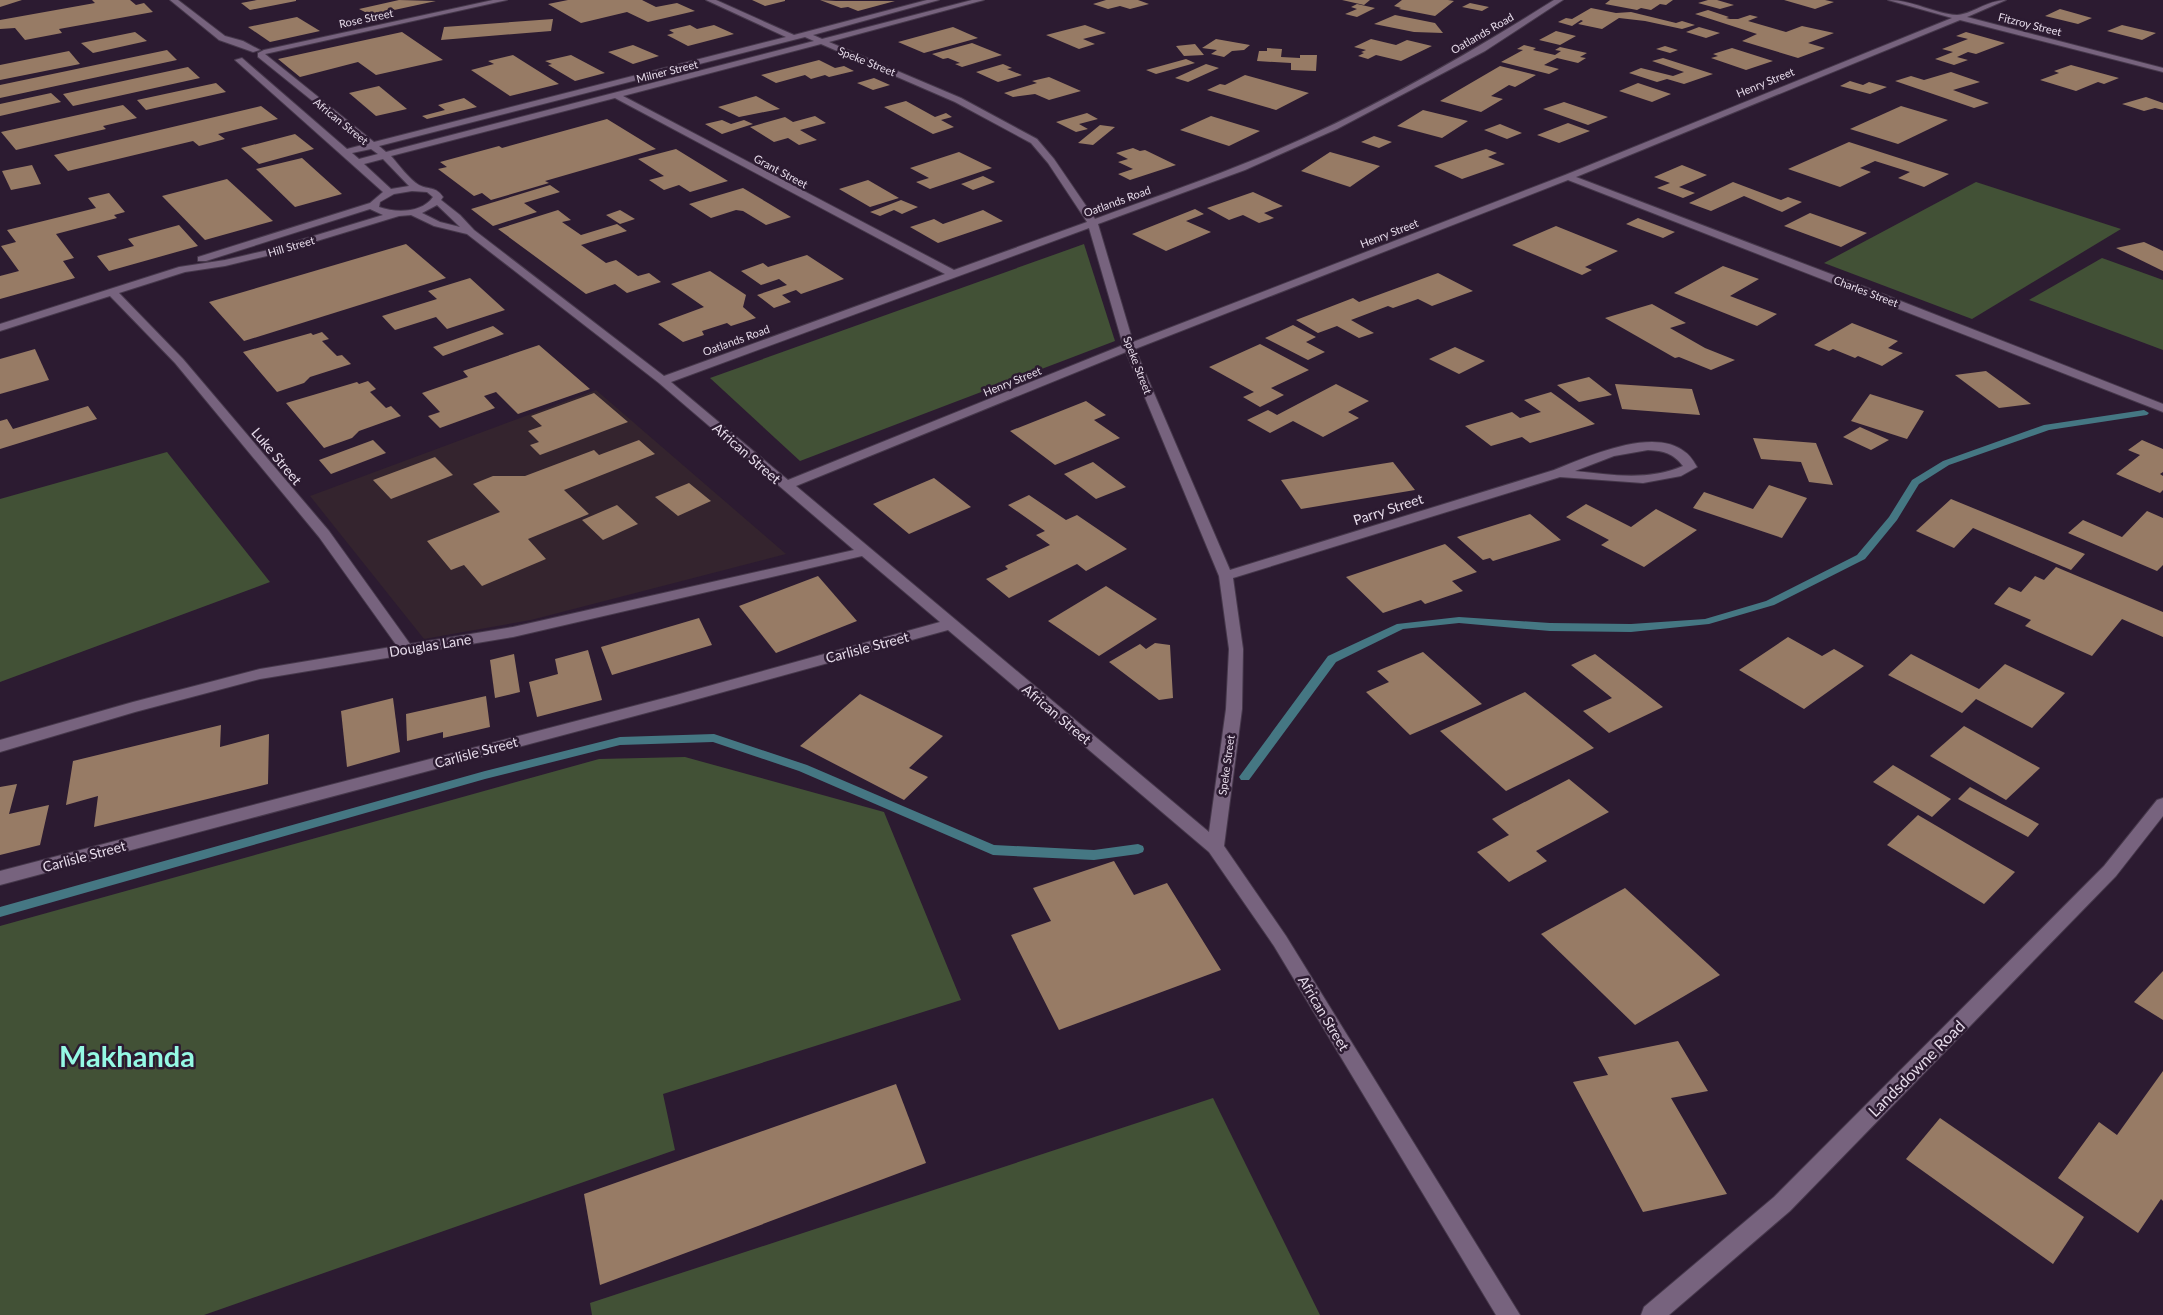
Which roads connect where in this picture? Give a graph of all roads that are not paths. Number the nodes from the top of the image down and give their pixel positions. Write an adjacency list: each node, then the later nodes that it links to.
1 (174, 0): 13 (street, African Street)
2 (503, 0): 13 (street, Rose Street)
3 (710, 0): 11 (street)
4 (936, 0): 10 (street, Milner Street)
5 (980, 0): 12 (street, Milner Street)
6 (1559, 0): 29 (street, Oatlands Road)
7 (1892, 0): 9 (street, Fitzroy Street)
8 (2002, 0): 9 (street, Henry Street)
9 (1958, 17): 15 (street, Fitzroy Street); 22 (street, Henry Street)
10 (805, 34): 11 (street, Milner Street); 12 (street, Speke Street)
11 (792, 37): 16 (street, Milner Street)
12 (822, 43): 17 (street, Milner Street); 29 (street, Speke Street)
13 (260, 52): 14 (street, Rose Street); 18 (street, African Street)
14 (239, 60): 19 (street, African Street)
15 (2163, 70)
16 (601, 88): 17 (street, Grant Street); 18 (street, Milner Street)
17 (616, 96): 20 (street, Milner Street); 32 (street, Grant Street)
18 (371, 145): 19 (street, Milner Street); 20 (street, African Street)
19 (346, 152): 21 (street, African Street)
20 (384, 155): 21 (street, Milner Street); 23 (street, African Street)
21 (358, 162): 24 (street, African Street)
22 (1568, 177): 35 (street, Henry Street); 37 (street, Charles Street)
23 (418, 188): 24 (street); 25 (street, African Street)
24 (390, 192): 26 (street)
25 (437, 201): 27 (street, Hill Street); 30 (street, African Street)
26 (374, 205): 28 (street); 31 (street, Hill Street)
27 (412, 212): 28 (street, Hill Street); 30 (street, African Street)
28 (396, 214): 31 (street, Hill Street)
29 (1093, 223): 32 (street, Oatlands Road); 35 (street, Speke Street)
30 (470, 232): 36 (street, African Street)
31 (183, 269): 33 (street, Hill Street)
32 (951, 274): 36 (street, Oatlands Road)
33 (112, 293): 34 (street, Hill Street); 43 (street, Luke Street)
34 (0, 328)
35 (1129, 347): 39 (street, Henry Street); 41 (street, Speke Street)
36 (663, 381): 39 (street, African Street)
37 (2163, 408)
38 (1559, 473): 38 (street, Parry Street); 41 (street, Parry Street)
39 (785, 486): 40 (street, African Street)
40 (862, 552): 42 (street, African Street); 43 (street, Douglas Lane)
41 (1226, 576): 46 (street, Speke Street)
42 (951, 624): 46 (street, African Street); 47 (street, Carlisle Street)
43 (406, 649): 44 (street, Douglas Lane)
44 (0, 746)
45 (2163, 804): 49 (street, Landsdowne Road)
46 (1215, 847): 48 (street, African Street)
47 (0, 878)
48 (1509, 1315)
49 (1652, 1315)

